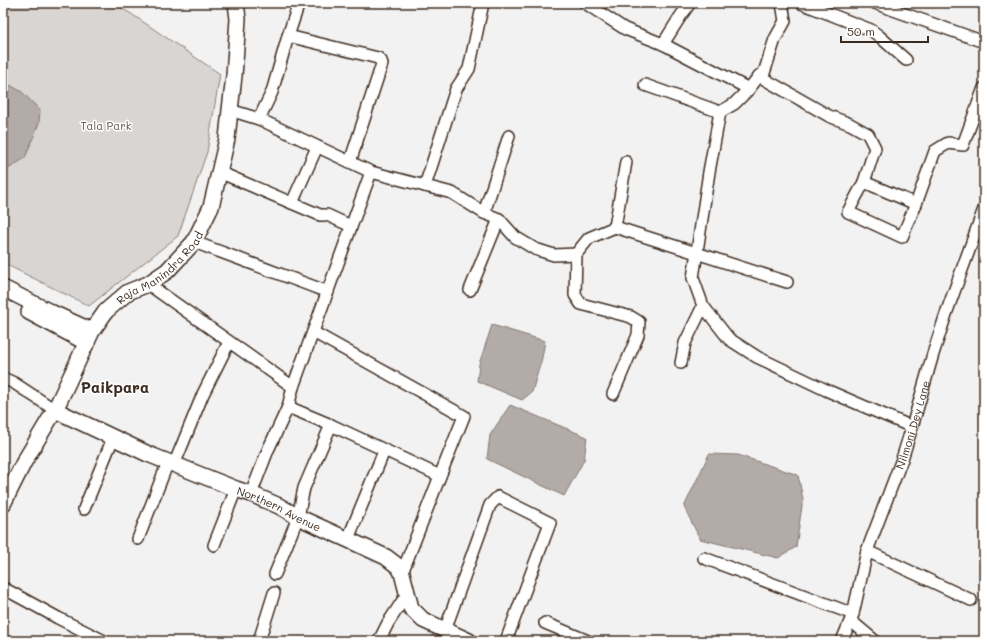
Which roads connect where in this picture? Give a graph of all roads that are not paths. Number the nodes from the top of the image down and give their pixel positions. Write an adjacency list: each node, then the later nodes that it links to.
1 (236, 3): 18 (street, Raja Manindra Road)
2 (299, 3): 10 (street)
3 (483, 3): 28 (street)
4 (586, 3): 12 (street)
5 (690, 3): 12 (street)
6 (782, 3): 14 (street)
7 (801, 3): 13 (street)
8 (875, 3): 9 (street)
9 (889, 6): 11 (street)
10 (288, 36): 20 (street); 23 (street)
11 (984, 42)
12 (663, 44): 16 (street)
13 (906, 60)
14 (759, 76): 16 (street); 27 (street)
15 (645, 85): 19 (street)
16 (749, 88): 19 (street)
17 (984, 88): 30 (street)
18 (230, 110): 20 (street); 25 (street, Raja Manindra Road)
19 (720, 112): 38 (street)
20 (259, 119): 22 (street)
21 (509, 136): 32 (street)
22 (317, 146): 23 (street); 29 (street)
23 (350, 162): 26 (street)
24 (626, 162): 35 (street)
25 (219, 172): 29 (street); 36 (street, Raja Manindra Road)
26 (371, 172): 28 (street); 34 (street)
27 (864, 182): 30 (street); 30 (street)
28 (425, 186): 32 (street)
29 (292, 203): 34 (street)
30 (916, 204)
31 (984, 209): 56 (street, Nilmoni Dey Lane)
32 (484, 213): 33 (street)
33 (499, 220): 37 (street); 42 (street)
34 (351, 226): 43 (street)
35 (615, 227): 37 (street); 38 (street)
36 (194, 242): 40 (street, Raja Manindra Road); 43 (street)
37 (576, 254): 52 (street)
38 (697, 254): 39 (street); 45 (street)
39 (787, 282)
40 (148, 284): 47 (street, Raja Manindra Road); 48 (street)
41 (3, 288): 47 (street)
42 (470, 290)
43 (328, 292): 46 (street)
44 (3, 298): 47 (street)
45 (703, 306): 49 (street); 56 (street)
46 (313, 332): 51 (street); 60 (street)
47 (90, 337): 54 (street, Raja Manindra Road)
48 (229, 342): 51 (street); 59 (street)
49 (681, 363)
50 (3, 378): 54 (street)
51 (293, 387): 53 (street)
52 (613, 394)
53 (288, 407): 55 (street); 62 (street)
54 (55, 410): 57 (street, Northern Avenue); 63 (street, Raja Manindra Road)
55 (331, 425): 58 (street); 65 (street)
56 (912, 427): 69 (street, Nilmoni Dey Lane)
57 (113, 438): 59 (street, Northern Avenue); 64 (street)
58 (384, 451): 60 (street); 67 (street)
59 (171, 463): 61 (street, Northern Avenue); 66 (street)
60 (440, 476): 71 (street)
61 (236, 489): 62 (street, Northern Avenue); 68 (street)
62 (251, 494): 65 (street, Northern Avenue)
63 (3, 504)
64 (84, 509)
65 (298, 517): 67 (street, Northern Avenue); 72 (street)
66 (138, 539)
67 (348, 539): 71 (street, Northern Avenue)
68 (214, 545)
69 (867, 551): 76 (street); 77 (street, Nilmoni Dey Lane)
70 (704, 558): 77 (street)
71 (402, 573): 75 (street)
72 (275, 574)
73 (3, 588): 80 (street)
74 (274, 593): 81 (street)
75 (407, 594): 79 (street); 82 (street)
76 (971, 600)
77 (852, 618): 86 (street, Nilmoni Dey Lane); 87 (street)
78 (545, 623): 85 (street)
79 (445, 630): 83 (street); 84 (street)
80 (104, 641)
81 (259, 641)
82 (379, 641)
83 (469, 641)
84 (506, 641)
85 (588, 641)
86 (842, 641)
87 (875, 641)

